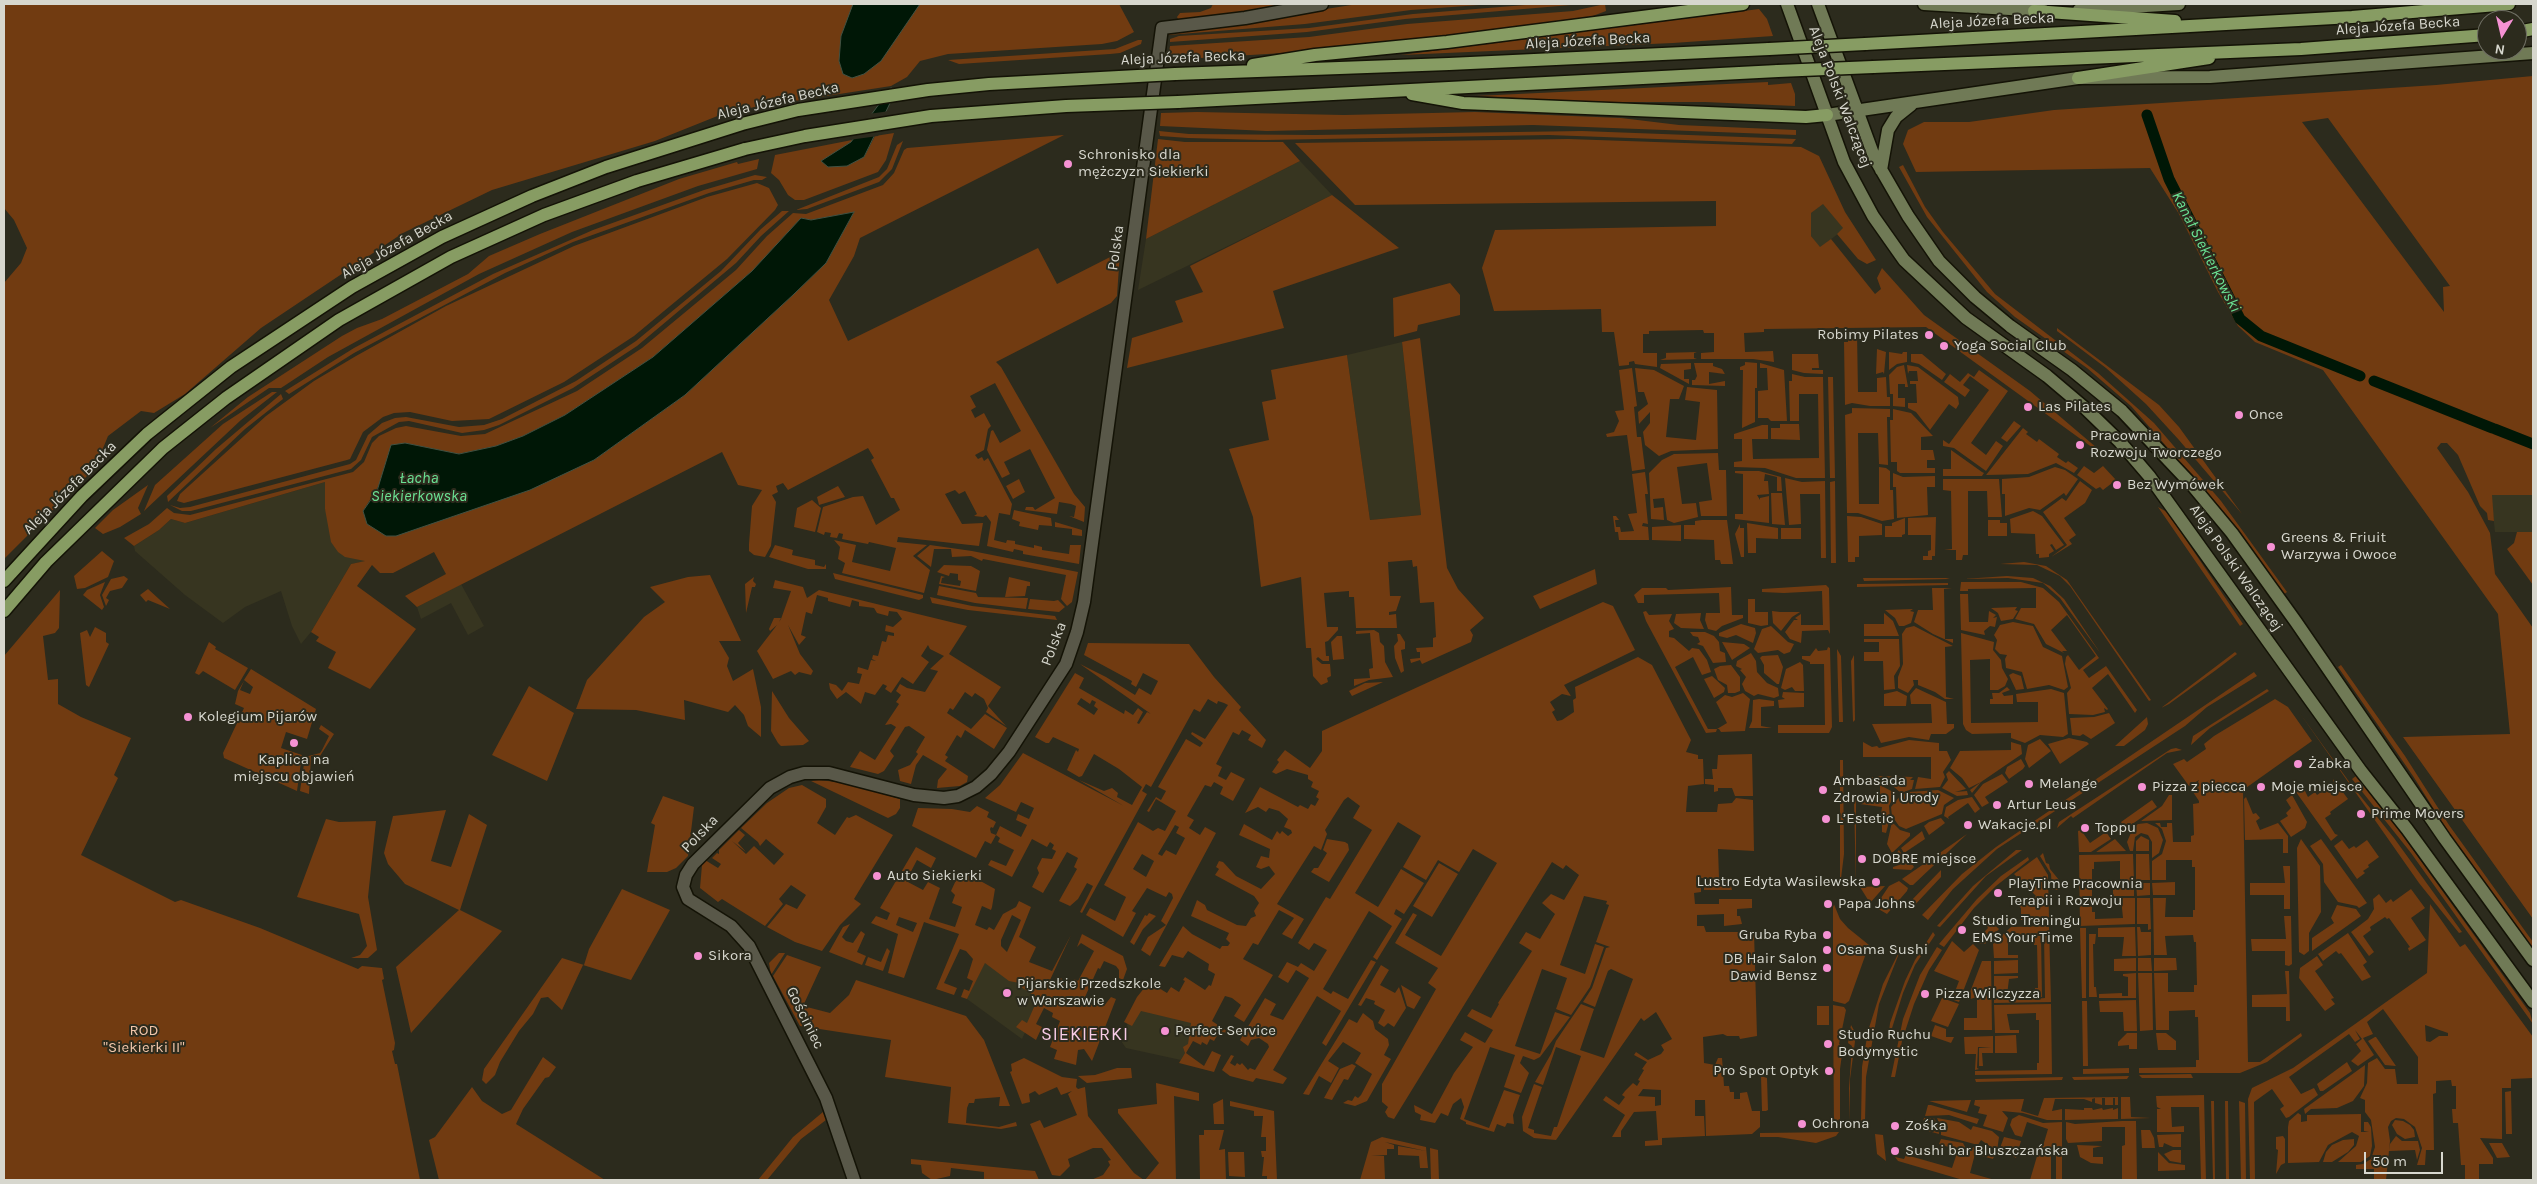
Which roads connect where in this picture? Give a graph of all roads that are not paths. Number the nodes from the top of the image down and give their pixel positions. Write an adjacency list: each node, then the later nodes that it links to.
1 (1322, 4): 23 (street, Polska)
2 (1743, 4): 8 (main road)
3 (1787, 4): 19 (main road, Aleja Polski Walczącej)
4 (1818, 4): 18 (main road, Aleja Polski Walczącej)
5 (1924, 4): 9 (main road, Aleja Józefa Becka)
6 (2179, 4): 9 (main road, Aleja Józefa Becka)
7 (2509, 4): 10 (main road, Aleja Józefa Becka)
8 (1725, 5): 14 (main road)
9 (2034, 11): 10 (main road)
10 (2225, 24): 14 (main road, Aleja Józefa Becka, bridge)
11 (2477, 36): 12 (main road, Aleja Józefa Becka)
12 (2248, 51): 15 (main road); 16 (main road, Aleja Józefa Becka, bridge)
13 (2533, 53): 15 (main road)
14 (1232, 72): 21 (main road, Aleja Józefa Becka, bridge)
15 (2078, 78): 17 (main road)
16 (1392, 90): 19 (main road); 22 (main road, Aleja Józefa Becka, bridge)
17 (1914, 103): 18 (main road); 20 (main road)
18 (1858, 111): 19 (main road); 20 (main road, Aleja Polski Walczącej)
19 (1827, 115): 25 (main road, Aleja Polski Walczącej)
20 (1881, 170): 24 (main road, Aleja Polski Walczącej)
21 (4, 580)
22 (4, 611)
23 (688, 899): 26 (street, Gościniec)
24 (2533, 960)
25 (2533, 1002)
26 (854, 1180)

